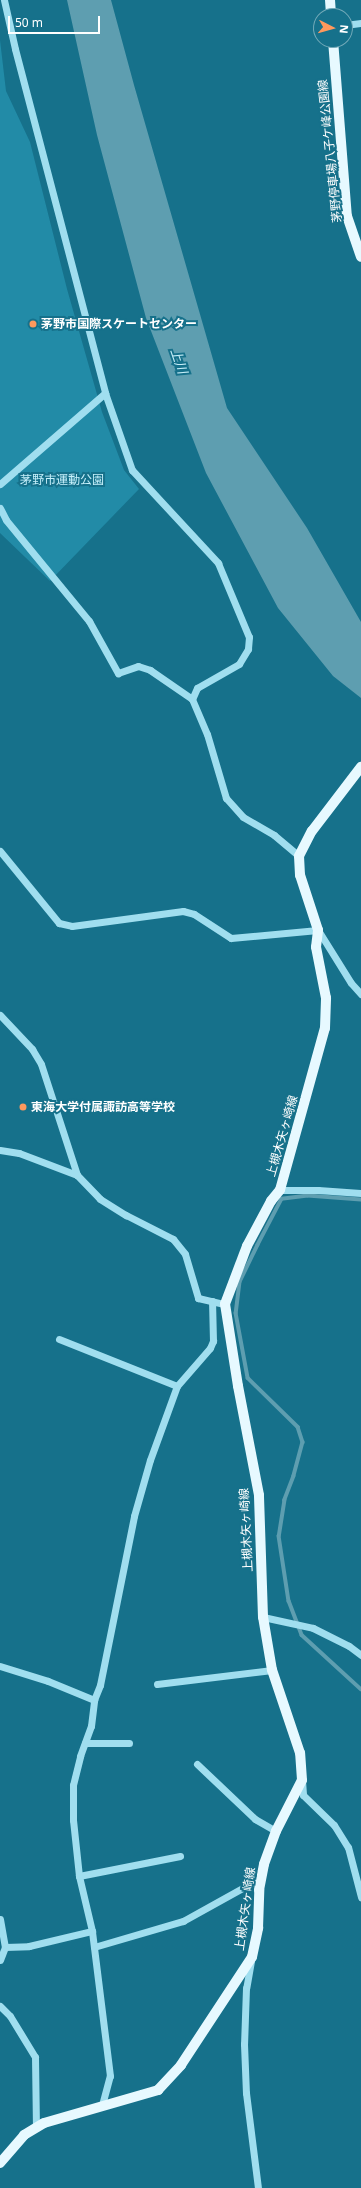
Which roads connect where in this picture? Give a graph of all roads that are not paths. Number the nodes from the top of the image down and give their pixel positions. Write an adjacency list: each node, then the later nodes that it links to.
1 (4, 0): 4 (street)
2 (334, 48): 3 (main road, 茅野停車場八子ケ峰公園線)
3 (361, 257)
4 (105, 393): 5 (street); 7 (street)
5 (0, 484)
6 (0, 508): 7 (street)
7 (192, 699): 10 (street)
8 (361, 767): 10 (main road)
9 (0, 851): 11 (street)
10 (299, 856): 11 (main road, 上槻木矢ヶ崎線)
11 (318, 930): 12 (street); 16 (main road, 上槻木矢ヶ崎線)
12 (361, 994)
13 (0, 1015): 15 (street)
14 (0, 1150): 15 (street)
15 (77, 1175): 18 (street)
16 (280, 1190): 17 (street); 19 (main road, 上槻木矢ヶ崎線)
17 (361, 1193)
18 (212, 1301): 19 (street); 21 (street)
19 (225, 1304): 22 (main road, 上槻木矢ヶ崎線)
20 (59, 1339): 21 (street)
21 (177, 1386): 27 (street)
22 (263, 1617): 23 (street); 25 (main road, 上槻木矢ヶ崎線)
23 (361, 1655)
24 (0, 1666): 27 (street)
25 (272, 1670): 26 (street); 31 (main road, 上槻木矢ヶ崎線)
26 (157, 1684)
27 (94, 1700): 29 (street)
28 (129, 1742): 29 (street)
29 (85, 1743): 34 (street)
30 (197, 1764): 32 (street)
31 (302, 1780): 32 (main road, 上槻木矢ヶ崎線); 36 (street)
32 (276, 1831): 35 (main road, 上槻木矢ヶ崎線)
33 (180, 1856): 34 (street)
34 (79, 1876): 38 (street)
35 (262, 1877): 40 (street); 41 (main road, 上槻木矢ヶ崎線)
36 (361, 1897)
37 (0, 1919): 39 (street)
38 (92, 1931): 39 (street); 40 (street)
39 (5, 1947): 42 (street)
40 (94, 1947): 44 (street)
41 (252, 1956): 44 (main road, 上槻木矢ヶ崎線); 47 (street)
42 (0, 1960)
43 (0, 2006): 45 (street)
44 (102, 2105): 45 (main road, 上槻木矢ヶ崎線)
45 (36, 2128): 46 (main road, 上槻木矢ヶ崎線)
46 (0, 2163)
47 (258, 2188)

